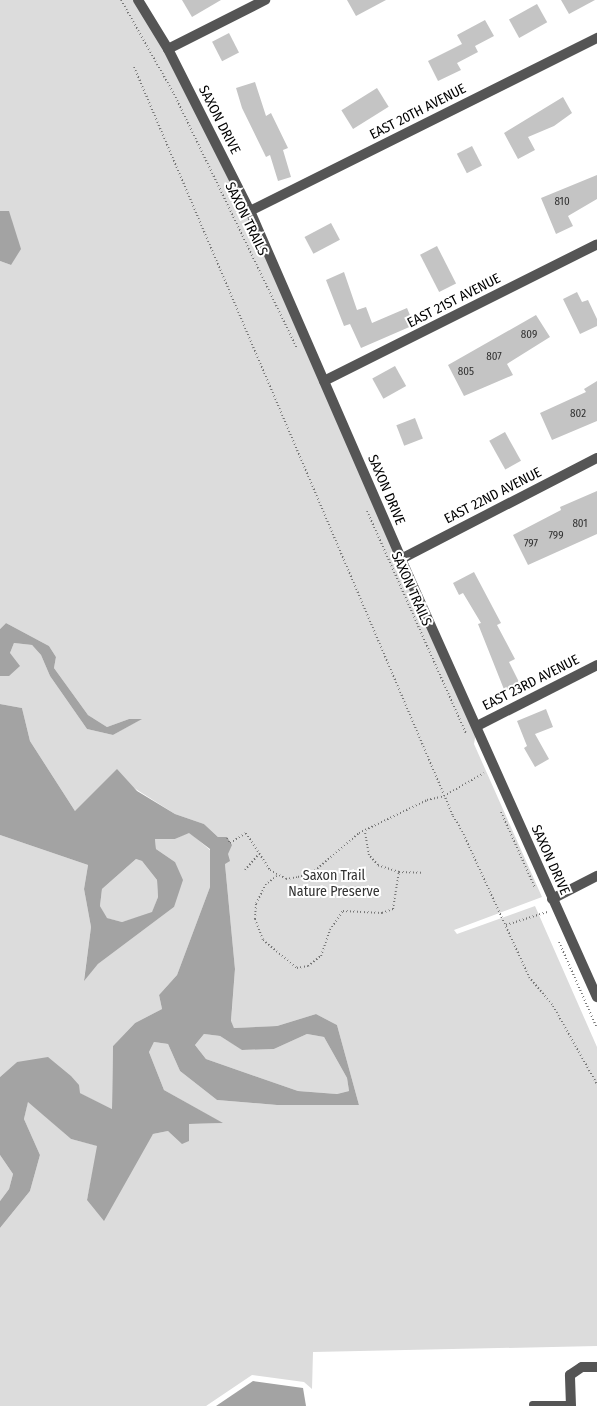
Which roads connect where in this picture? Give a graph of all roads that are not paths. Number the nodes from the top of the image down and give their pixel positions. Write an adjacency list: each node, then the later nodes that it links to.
1 (138, 0): 4 (street, SAXON DRIVE)
2 (265, 0): 4 (street)
3 (597, 38): 5 (street, EAST 20TH AVENUE)
4 (168, 49): 5 (street, SAXON DRIVE)
5 (250, 211): 7 (street, SAXON DRIVE)
6 (597, 244): 7 (street, EAST 21ST AVENUE)
7 (324, 382): 9 (street, SAXON DRIVE)
8 (597, 458): 9 (street, EAST 22ND AVENUE)
9 (401, 559): 11 (street, SAXON DRIVE)
10 (597, 665): 11 (street, EAST 23RD AVENUE)
11 (477, 726): 13 (street, SAXON DRIVE)
12 (597, 876): 13 (street)
13 (548, 901): 14 (street, SAXON DRIVE)
14 (597, 997)
15 (597, 1367): 17 (street)
16 (532, 1404): 17 (lane)
17 (571, 1405)

